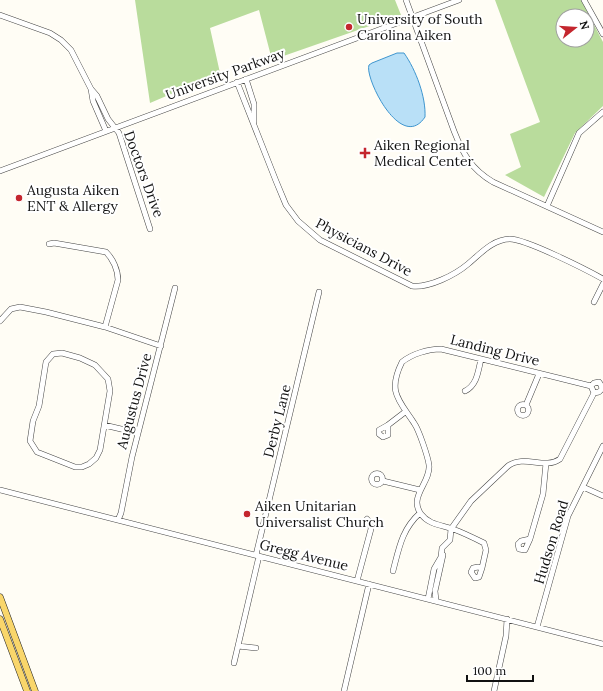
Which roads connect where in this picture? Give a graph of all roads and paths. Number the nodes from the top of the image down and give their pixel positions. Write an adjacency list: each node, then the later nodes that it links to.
1 (406, 0): 5 (street)
2 (459, 0): 5 (street, University Parkway)
3 (584, 0): 6 (street)
4 (0, 15): 9 (street)
5 (412, 18): 7 (street, University Parkway); 15 (street)
6 (603, 34)
7 (246, 78): 8 (street, University Parkway); 11 (street, Physicians Drive)
8 (237, 82): 11 (street, Physicians Drive); 12 (street, University Parkway)
9 (91, 89): 12 (street, Doctors Drive); 13 (street)
10 (603, 112): 15 (street)
11 (254, 124): 19 (street, Physicians Drive)
12 (114, 128): 13 (street, University Parkway); 16 (street, Doctors Drive)
13 (106, 131): 14 (street, University Parkway)
14 (0, 171)
15 (547, 206): 17 (street)
16 (150, 229)
17 (603, 232)
18 (50, 244): 25 (street)
19 (603, 279)
20 (603, 284): 23 (street)
21 (175, 288): 26 (street, Augustus Drive)
22 (319, 292): 50 (street, Derby Lane)
23 (594, 302)
24 (0, 321): 25 (street)
25 (105, 327): 26 (street)
26 (161, 346): 36 (street, Augustus Drive)
27 (481, 359): 28 (street, Landing Drive); 30 (street); 33 (street, Landing Drive)
28 (539, 374): 29 (street, Landing Drive); 32 (street)
29 (591, 386): 31 (street); 31 (street, Landing Drive)
30 (464, 391)
31 (594, 393): 38 (street, Landing Drive)
32 (526, 405)
33 (405, 412): 35 (street); 42 (street, Landing Drive)
34 (104, 425): 34 (street); 36 (street)
35 (388, 425)
36 (138, 433): 46 (street, Augustus Drive)
37 (603, 446): 40 (street, Hudson Road)
38 (546, 463): 47 (street); 48 (street)
39 (383, 481): 42 (street)
40 (583, 487): 43 (street); 60 (street, Hudson Road)
41 (0, 490): 46 (street, Gregg Avenue)
42 (420, 490): 44 (street, Landing Drive)
43 (603, 496)
44 (420, 513): 47 (street); 52 (street)
45 (367, 519): 53 (street)
46 (118, 520): 50 (street, Gregg Avenue)
47 (451, 529): 49 (street); 51 (street)
48 (530, 539)
49 (442, 548): 56 (street); 57 (street)
50 (258, 555): 53 (street, Gregg Avenue); 62 (street, Derby Lane)
51 (482, 568)
52 (393, 571)
53 (357, 581): 54 (street, Gregg Avenue)
54 (369, 584): 56 (street, Gregg Avenue); 67 (street)
55 (0, 597): 66 (main road)
56 (428, 599): 57 (street, Gregg Avenue)
57 (436, 601): 58 (street, Gregg Avenue)
58 (507, 619): 60 (street, Gregg Avenue); 68 (street)
59 (0, 620): 65 (main road)
60 (537, 627): 61 (street, Gregg Avenue)
61 (603, 644)
62 (238, 646): 63 (street); 64 (street, Derby Lane)
63 (256, 648)
64 (234, 663)
65 (27, 691)
66 (35, 691)
67 (344, 691)
68 (494, 691)

